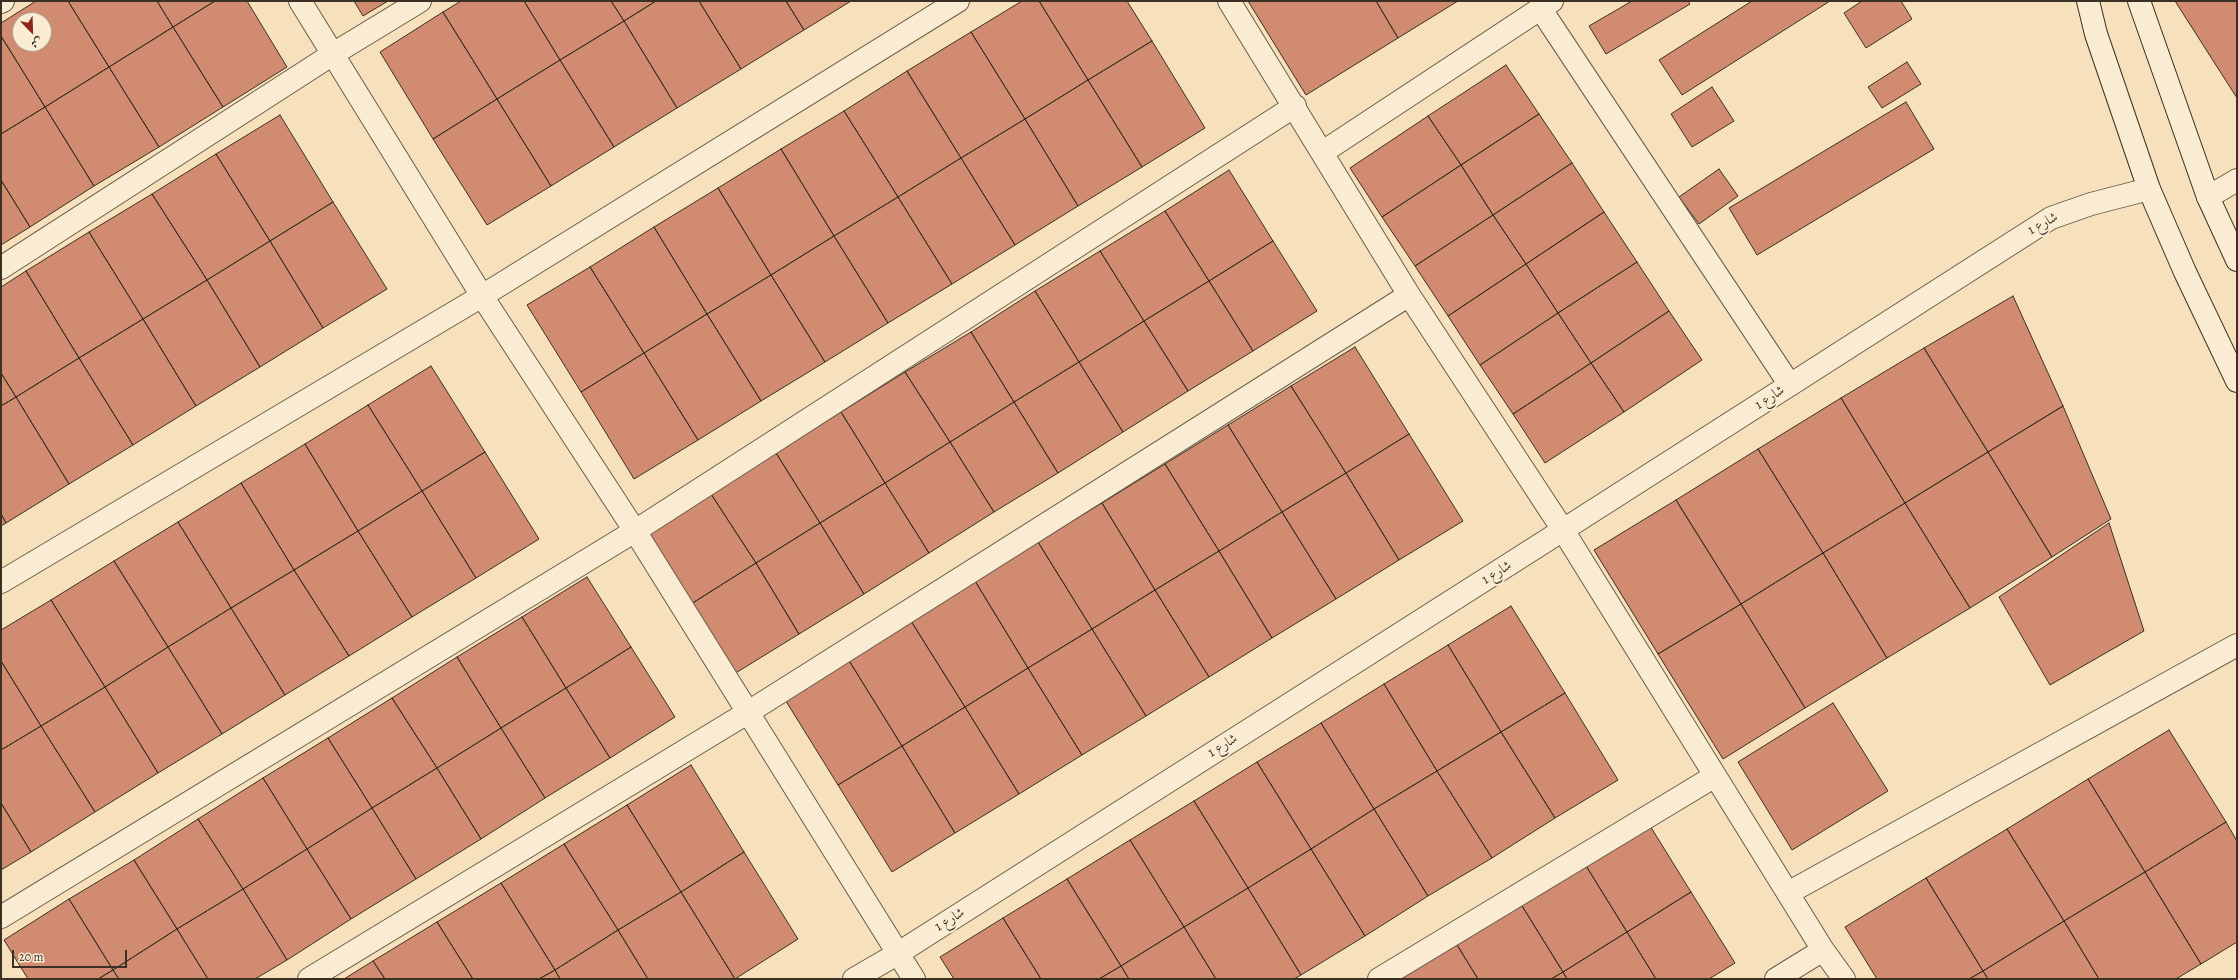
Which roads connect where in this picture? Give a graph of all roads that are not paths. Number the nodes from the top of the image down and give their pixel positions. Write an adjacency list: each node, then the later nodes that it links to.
1 (300, 1): 8 (street)
2 (420, 1): 8 (street)
3 (958, 1): 17 (street)
4 (1229, 1): 9 (street)
5 (2088, 1): 12 (street)
6 (2139, 1): 13 (street)
7 (1546, 5): 10 (street); 19 (street)
8 (333, 54): 15 (street); 17 (street)
9 (1295, 106): 10 (street); 21 (street)
10 (1323, 152): 16 (street)
11 (2237, 180): 13 (street)
12 (2149, 189): 18 (street); 19 (street, شارع 1)
13 (2208, 197): 14 (street)
14 (2237, 260)
15 (1, 268)
16 (1409, 295): 20 (street); 24 (street)
17 (482, 296): 21 (street); 22 (street)
18 (2237, 381)
19 (1790, 385): 20 (street, شارع 1)
20 (1564, 530): 25 (street); 29 (street, شارع 1)
21 (635, 531): 24 (street); 27 (street)
22 (1, 582)
23 (2237, 645): 26 (street)
24 (747, 713): 29 (street); 30 (street)
25 (1716, 776): 26 (street); 33 (street)
26 (1788, 894): 28 (street)
27 (1, 917)
28 (1823, 950): 34 (street); 35 (street)
29 (897, 954): 31 (street, شارع 1); 32 (street)
30 (309, 979)
31 (854, 979)
32 (914, 979)
33 (1379, 979)
34 (1776, 979)
35 (1844, 979)

